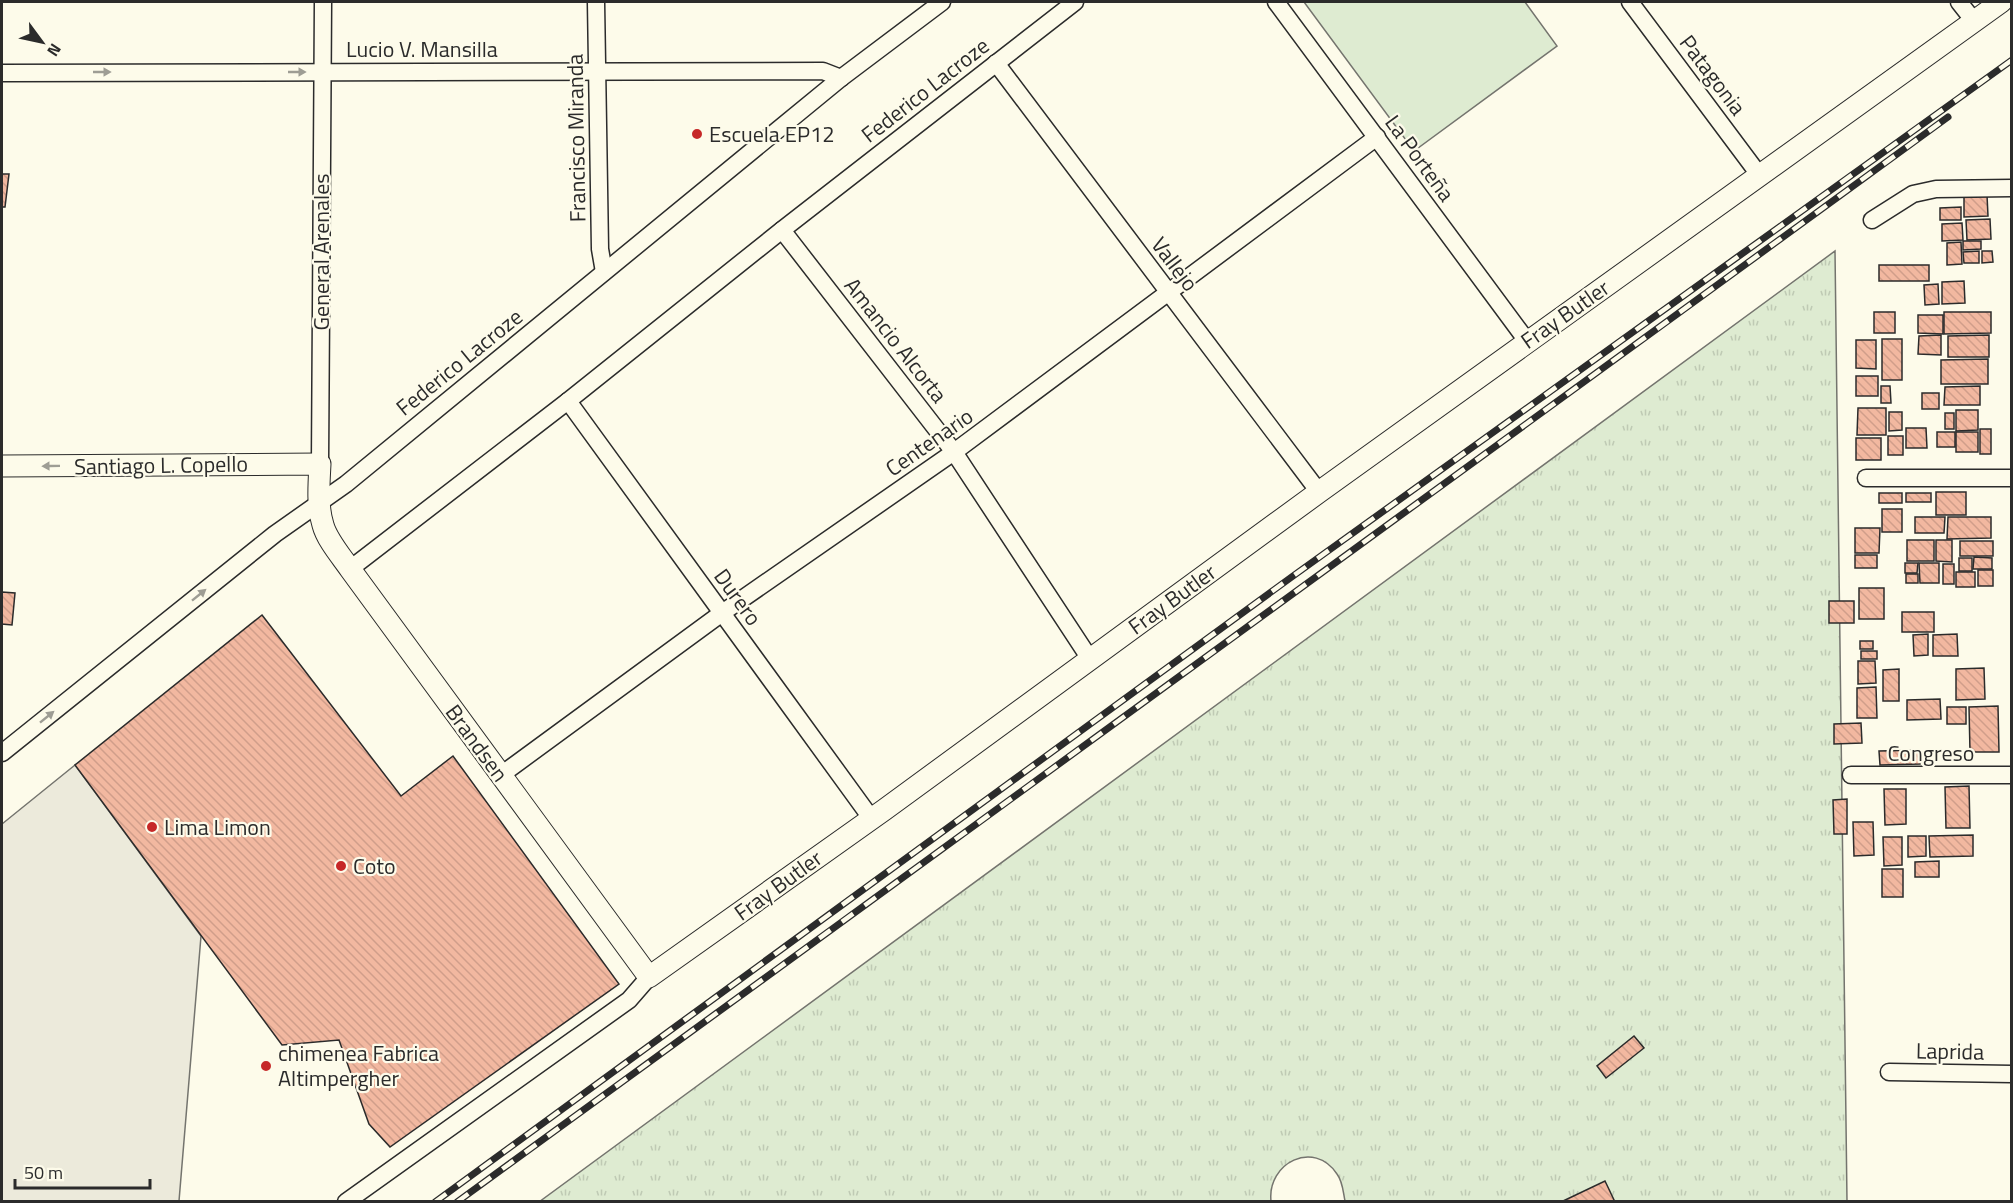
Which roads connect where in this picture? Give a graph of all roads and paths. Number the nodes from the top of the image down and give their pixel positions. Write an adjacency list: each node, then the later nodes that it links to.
1 (323, 2): 11 (street, General Arenales)
2 (596, 2): 12 (street, Francisco Miranda)
3 (942, 2): 14 (street, Federico Lacroze)
4 (1075, 2): 10 (street, Federico Lacroze)
5 (1276, 2): 15 (street, La Porteña)
6 (1630, 2): 16 (street, Patagonia)
7 (1959, 2): 9 (street)
8 (2001, 2): 9 (street, Fray Butler)
9 (1974, 21): 16 (street, Fray Butler)
10 (996, 63): 19 (street, Federico Lacroze); 21 (street, Vallejo)
11 (323, 72): 12 (street, Lucio V. Mansilla); 13 (street, Lucio V. Mansilla, one-way to 11); 25 (street, General Arenales)
12 (596, 72): 14 (street, Lucio V. Mansilla); 20 (street, Francisco Miranda)
13 (2, 73)
14 (841, 78): 20 (street, Federico Lacroze)
15 (1377, 137): 21 (street, Centenario); 22 (street, La Porteña)
16 (1760, 176): 22 (street, Fray Butler)
17 (2012, 188): 18 (street)
18 (1872, 220)
19 (782, 230): 23 (street, Federico Lacroze); 24 (street, Amancio Alcorta)
20 (604, 272): 30 (street, Federico Lacroze)
21 (1169, 293): 24 (street, Centenario); 29 (street, Vallejo)
22 (1527, 341): 29 (street, Fray Butler)
23 (568, 401): 31 (street, Federico Lacroze); 32 (street, Durero)
24 (954, 452): 32 (street, Centenario); 33 (street, Amancio Alcorta)
25 (320, 464): 26 (street, Santiago L. Copello, one-way to 26); 30 (street, General Arenales)
26 (2, 466)
27 (1866, 478): 28 (street)
28 (2012, 478)
29 (1319, 492): 33 (street, Fray Butler)
30 (319, 502): 31 (street, Brandsen); 34 (street, Federico Lacroze, one-way to 30)
31 (350, 569): 35 (street, Brandsen)
32 (722, 613): 35 (street, Centenario); 38 (street, Durero)
33 (1090, 659): 38 (street, Fray Butler)
34 (2, 753)
35 (501, 775): 39 (street, Brandsen)
36 (1851, 775): 37 (street, Congreso)
37 (2012, 775)
38 (871, 818): 39 (street, Fray Butler)
39 (649, 977): 42 (street, Fray Butler)
40 (1888, 1072): 41 (street, Laprida)
41 (2012, 1074)
42 (346, 1202)

